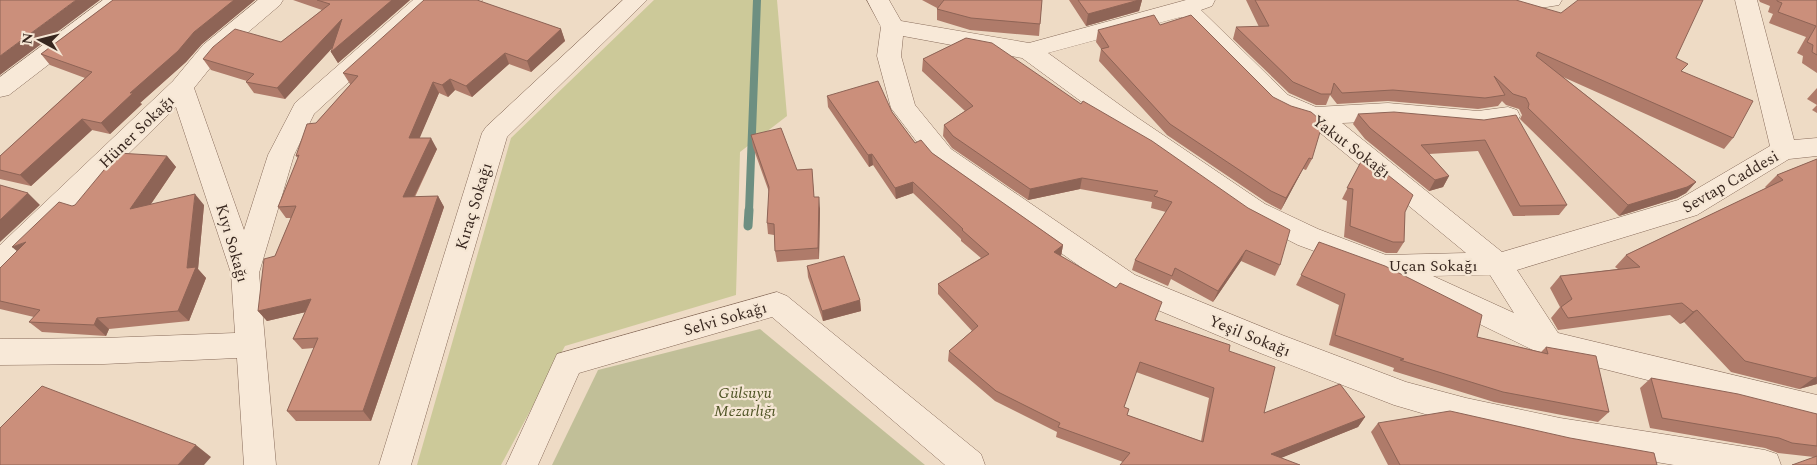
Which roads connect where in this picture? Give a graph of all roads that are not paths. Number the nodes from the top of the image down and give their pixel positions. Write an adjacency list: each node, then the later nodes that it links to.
1 (118, 0): 13 (street)
2 (272, 0): 12 (street, Hüner Sokağı)
3 (428, 0): 21 (street)
4 (636, 0): 27 (street, Kıraç Sokağı)
5 (878, 0): 10 (street)
6 (1522, 0): 7 (street)
7 (1551, 0)
8 (1746, 0): 17 (street, Sevtap Caddesi)
9 (1196, 4): 11 (street); 14 (street, Yakut Sokağı)
10 (893, 27): 11 (street); 30 (street, Yeşil Sokağı)
11 (1029, 51): 20 (street, Uçan Sokağı)
12 (182, 87): 18 (street, Hüner Sokağı); 21 (street, Kıyı Sokağı)
13 (0, 89)
14 (1316, 116): 15 (street); 19 (street, Yakut Sokağı)
15 (1508, 116)
16 (1817, 147): 17 (street)
17 (1784, 150): 19 (street, Sevtap Caddesi)
18 (0, 262)
19 (1498, 264): 20 (street, Uçan Sokağı); 22 (street, Uçan Sokağı)
20 (1385, 266): 22 (street)
21 (245, 273): 23 (street, Kıyı Sokağı)
22 (1548, 344): 25 (street)
23 (252, 346): 24 (street); 26 (street, Kıyı Sokağı)
24 (0, 352)
25 (1817, 409)
26 (260, 465)
27 (396, 465)
28 (522, 465): 29 (street, Selvi Sokağı)
29 (969, 465)
30 (1765, 465)

